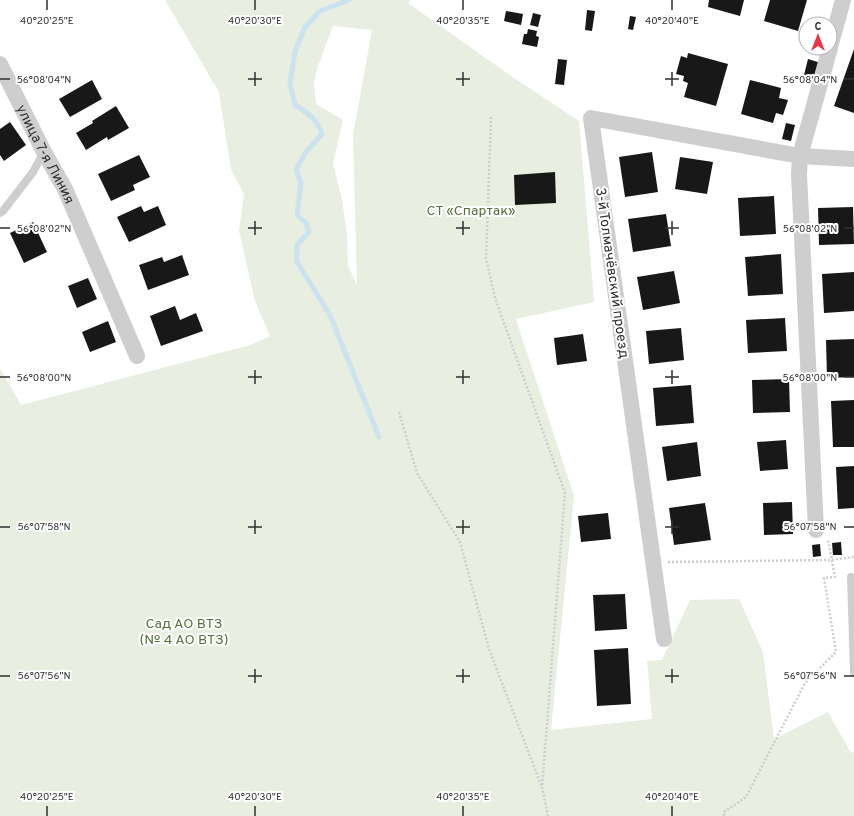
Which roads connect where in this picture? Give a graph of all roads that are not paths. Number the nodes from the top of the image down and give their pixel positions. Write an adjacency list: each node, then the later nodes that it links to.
1 (843, 0): 2 (street)
2 (838, 18)
3 (828, 56): 6 (street)
4 (0, 64): 5 (street, улица 7-я Линия)
5 (44, 152): 8 (lane); 9 (street, улица 7-я Линия)
6 (800, 156): 7 (street); 10 (street); 12 (street, 3-й Толмачёвский проезд)
7 (854, 159)
8 (0, 213)
9 (136, 356)
10 (816, 530)
11 (851, 577): 13 (lane)
12 (664, 639)
13 (854, 672)

